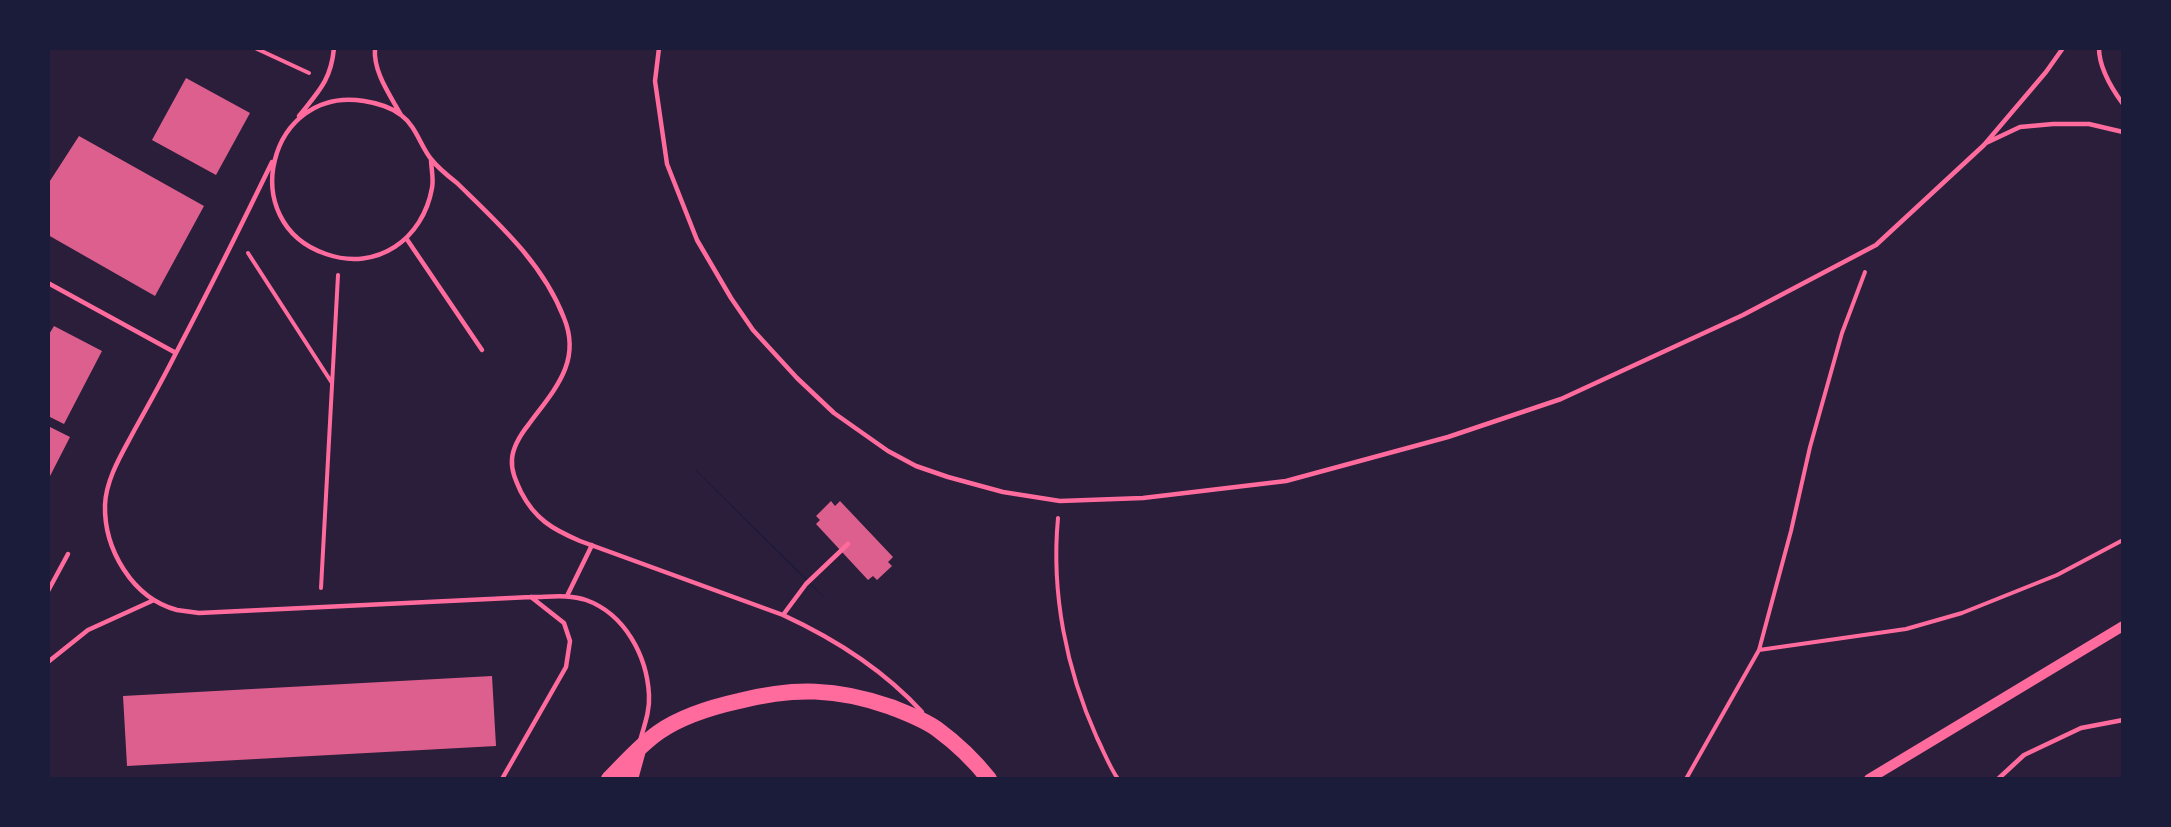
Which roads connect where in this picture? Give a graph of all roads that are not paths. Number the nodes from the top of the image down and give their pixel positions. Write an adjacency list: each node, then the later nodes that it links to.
1 (334, 48): 9 (lane)
2 (375, 48): 7 (lane)
3 (659, 48): 10 (lane)
4 (2063, 48): 10 (lane)
5 (2099, 48): 6 (lane)
6 (2123, 104)
7 (401, 115): 9 (lane); 11 (lane)
8 (2123, 132): 10 (lane)
9 (284, 135): 12 (lane)
10 (1984, 144)
11 (430, 159): 13 (lane); 18 (lane)
12 (273, 160): 13 (lane); 16 (lane)
13 (406, 238): 15 (lane)
14 (48, 283): 16 (lane)
15 (482, 350)
16 (176, 353): 23 (lane)
17 (848, 544): 24 (lane)
18 (592, 545): 21 (lane); 24 (lane)
19 (68, 554): 20 (lane)
20 (48, 591)
21 (567, 596): 22 (lane); 29 (lane)
22 (531, 597): 23 (lane); 30 (lane)
23 (154, 600): 26 (lane)
24 (783, 615): 28 (lane)
25 (2123, 626): 34 (street)
26 (48, 662)
27 (2123, 720): 35 (lane)
28 (935, 728): 29 (highway); 33 (highway)
29 (638, 749): 31 (highway); 32 (highway)
30 (502, 779)
31 (609, 779)
32 (630, 779)
33 (989, 779)
34 (1869, 779)
35 (1998, 779)

